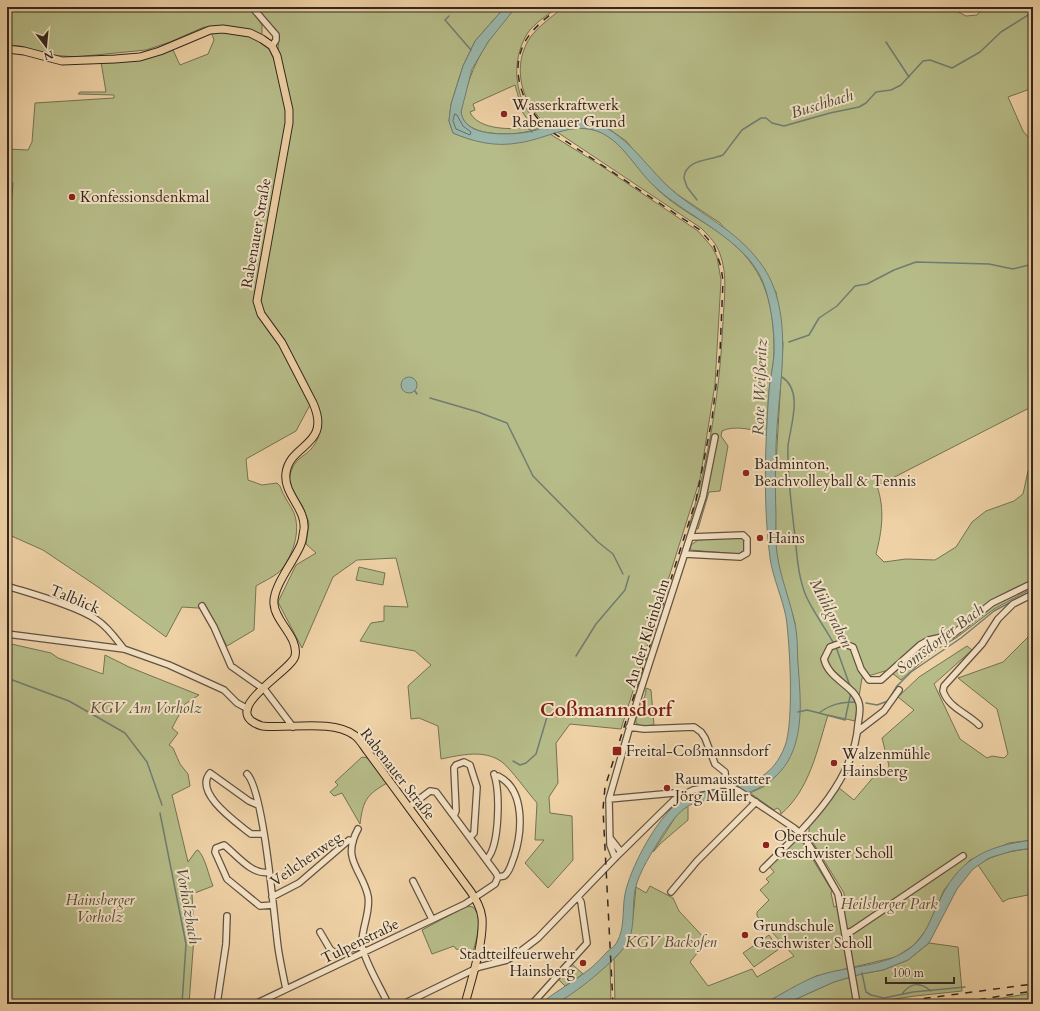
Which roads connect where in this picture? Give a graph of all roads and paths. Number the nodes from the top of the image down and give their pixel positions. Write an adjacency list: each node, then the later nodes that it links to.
1 (252, 7): 2 (street)
2 (272, 46): 3 (main road); 13 (main road, Rabenauer Straße)
3 (7, 49)
4 (716, 437): 5 (street, An der Kleinbahn)
5 (691, 537): 6 (street, An der Kleinbahn); 6 (street)
6 (684, 554): 18 (street, An der Kleinbahn)
7 (1033, 583): 19 (street)
8 (7, 586): 12 (street, Talblick)
9 (1033, 594): 16 (street)
10 (202, 606): 13 (street)
11 (7, 634): 12 (street)
12 (124, 650): 15 (street)
13 (262, 688): 15 (main road); 17 (street)
14 (899, 690): 19 (street)
15 (248, 709): 17 (main road, Rabenauer Straße)
16 (979, 725)
17 (292, 727): 26 (main road, Rabenauer Straße)
18 (630, 727): 21 (street); 23 (street, An der Kleinbahn)
19 (858, 732): 29 (street)
20 (247, 774): 25 (street)
21 (729, 786): 22 (street); 24 (street)
22 (680, 796): 23 (street); 34 (street)
23 (609, 799): 31 (street, An der Kleinbahn)
24 (756, 802): 29 (street); 42 (street)
25 (258, 805): 30 (street); 30 (street)
26 (408, 806): 27 (street); 45 (main road, Rabenauer Straße)
27 (454, 816): 32 (street); 32 (street)
28 (358, 829): 33 (street)
29 (800, 832): 38 (street); 50 (street)
30 (263, 834): 39 (street)
31 (609, 835): 34 (street); 36 (street, An der Kleinbahn)
32 (470, 837): 37 (street)
33 (353, 842): 43 (street, Veilchenweg); 51 (street)
34 (621, 852): 36 (street)
35 (963, 856): 50 (street)
36 (616, 858): 44 (street)
37 (487, 859): 40 (street); 40 (street, Tulpenstraße)
38 (763, 869)
39 (269, 872): 43 (street); 46 (street)
40 (498, 877): 45 (street, Tulpenstraße)
41 (413, 881): 48 (street)
42 (671, 892)
43 (272, 897): 46 (street)
44 (578, 897): 53 (street); 60 (street)
45 (475, 898): 48 (street, Tulpenstraße); 53 (main road, Rabenauer Straße)
46 (273, 905): 54 (street)
47 (227, 916): 55 (street)
48 (432, 919): 52 (street, Tulpenstraße)
49 (320, 932): 51 (street)
50 (846, 933): 61 (street)
51 (362, 946): 52 (street)
52 (364, 952): 54 (street, Tulpenstraße); 57 (street)
53 (473, 970): 58 (street); 59 (main road, Rabenauer Straße)
54 (286, 989): 56 (street, Tulpenstraße)
55 (217, 1004)
56 (255, 1004)
57 (388, 1004)
58 (403, 1004)
59 (465, 1004)
60 (532, 1004)
61 (857, 1004)

